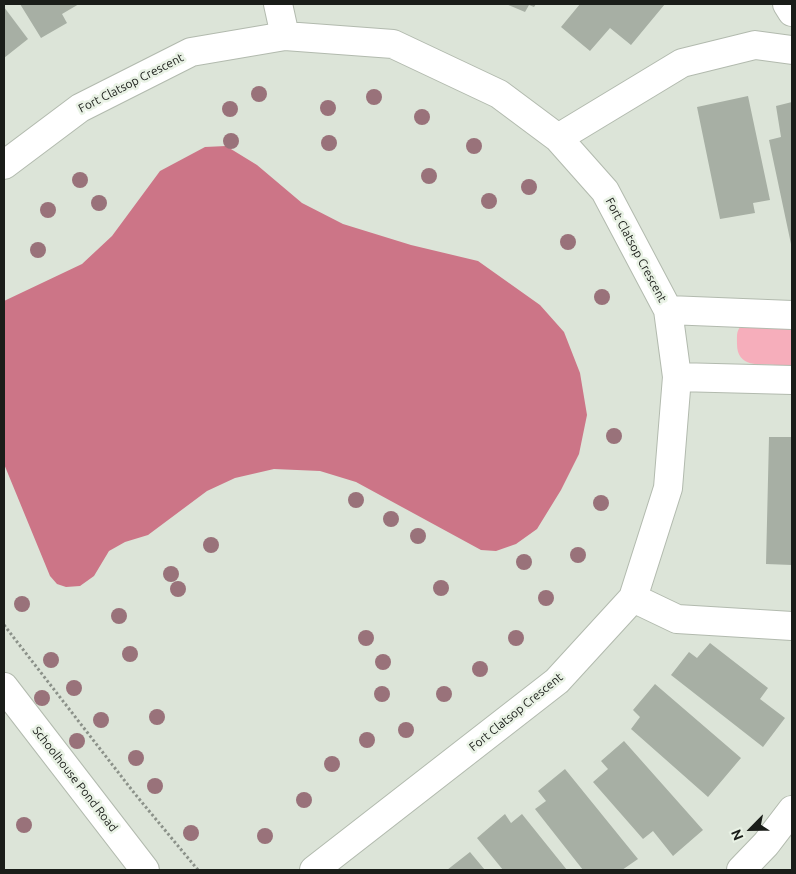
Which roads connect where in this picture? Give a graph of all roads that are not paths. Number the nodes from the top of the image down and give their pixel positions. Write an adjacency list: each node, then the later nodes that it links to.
1 (278, 4): 4 (street)
2 (787, 4): 3 (street)
3 (792, 12)
4 (286, 36): 6 (street, Fort Clatsop Crescent); 7 (street, Fort Clatsop Crescent)
5 (792, 50): 6 (street)
6 (558, 138): 8 (street, Fort Clatsop Crescent)
7 (4, 165)
8 (668, 310): 9 (street); 10 (street, Fort Clatsop Crescent)
9 (792, 315)
10 (677, 377): 11 (street); 12 (street, Fort Clatsop Crescent)
11 (792, 380)
12 (633, 598): 13 (street); 17 (street, Fort Clatsop Crescent)
13 (792, 626)
14 (4, 687): 16 (street, Schoolhouse Pond Road)
15 (792, 810): 18 (street)
16 (145, 870)
17 (314, 870)
18 (741, 870)

